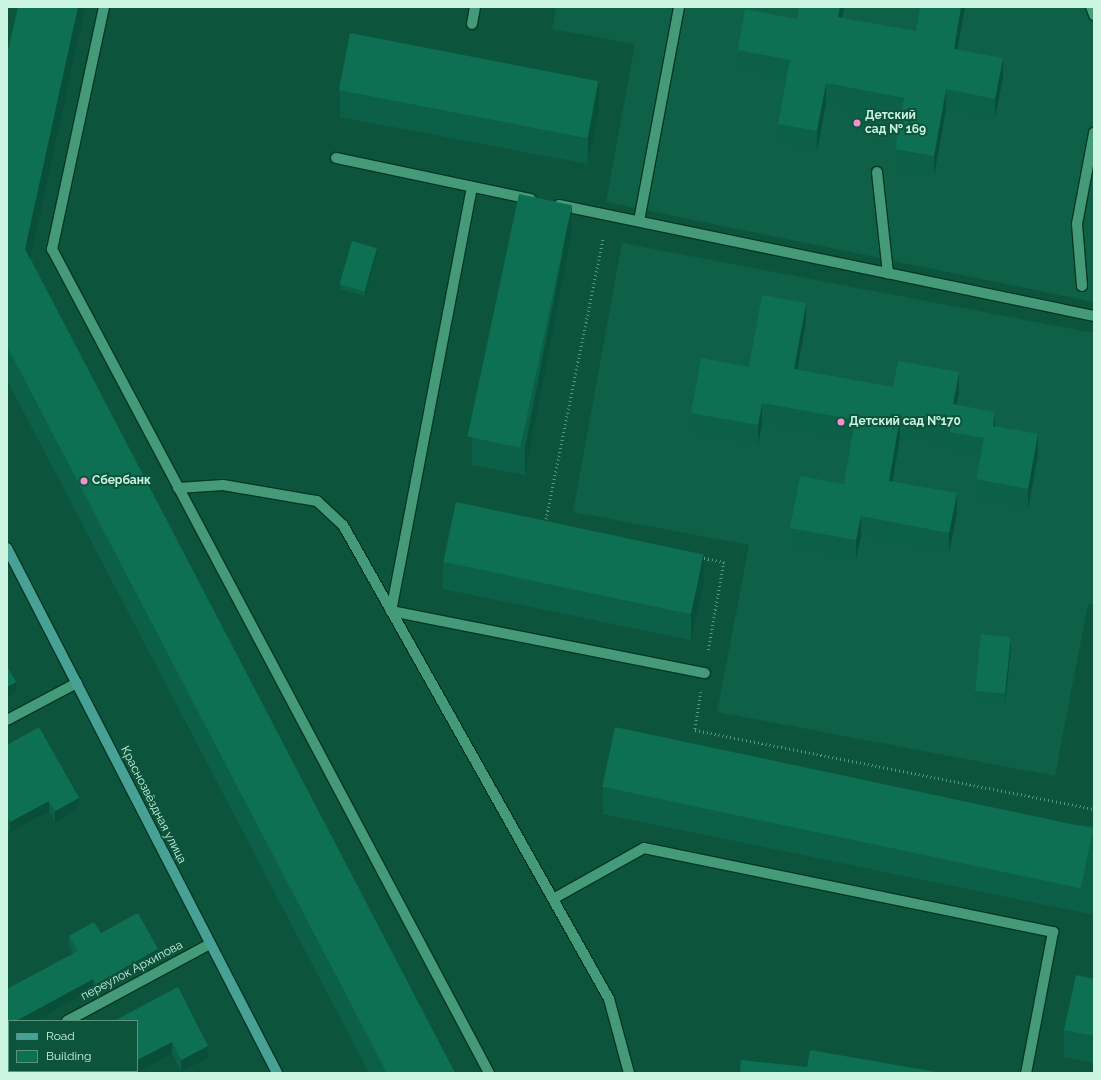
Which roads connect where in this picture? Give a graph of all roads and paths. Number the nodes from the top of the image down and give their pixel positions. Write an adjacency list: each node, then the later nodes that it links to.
1 (104, 7): 16 (street)
2 (475, 7): 6 (street)
3 (679, 7): 11 (street)
4 (1092, 7): 5 (street)
5 (1094, 15)
6 (472, 24)
7 (1094, 133): 14 (street)
8 (336, 158): 10 (street)
9 (877, 172): 13 (street)
10 (472, 186): 11 (street); 20 (street)
11 (639, 221): 13 (street)
12 (603, 237): 17 (path)
13 (888, 273): 15 (street)
14 (1082, 286)
15 (1094, 316)
16 (178, 488): 20 (street); 29 (street)
17 (552, 527)
18 (7, 548): 22 (street, Краснозвёздная улица)
19 (693, 556): 21 (path)
20 (391, 611): 21 (street); 25 (street)
21 (705, 673): 24 (path)
22 (76, 683): 23 (street); 26 (street, Краснозвёздная улица)
23 (7, 720)
24 (1094, 809)
25 (553, 899): 30 (street); 31 (street)
26 (210, 944): 27 (street, переулок Архипова); 28 (street, Краснозвёздная улица)
27 (69, 1020)
28 (277, 1073)
29 (489, 1073)
30 (629, 1073)
31 (1026, 1073)

